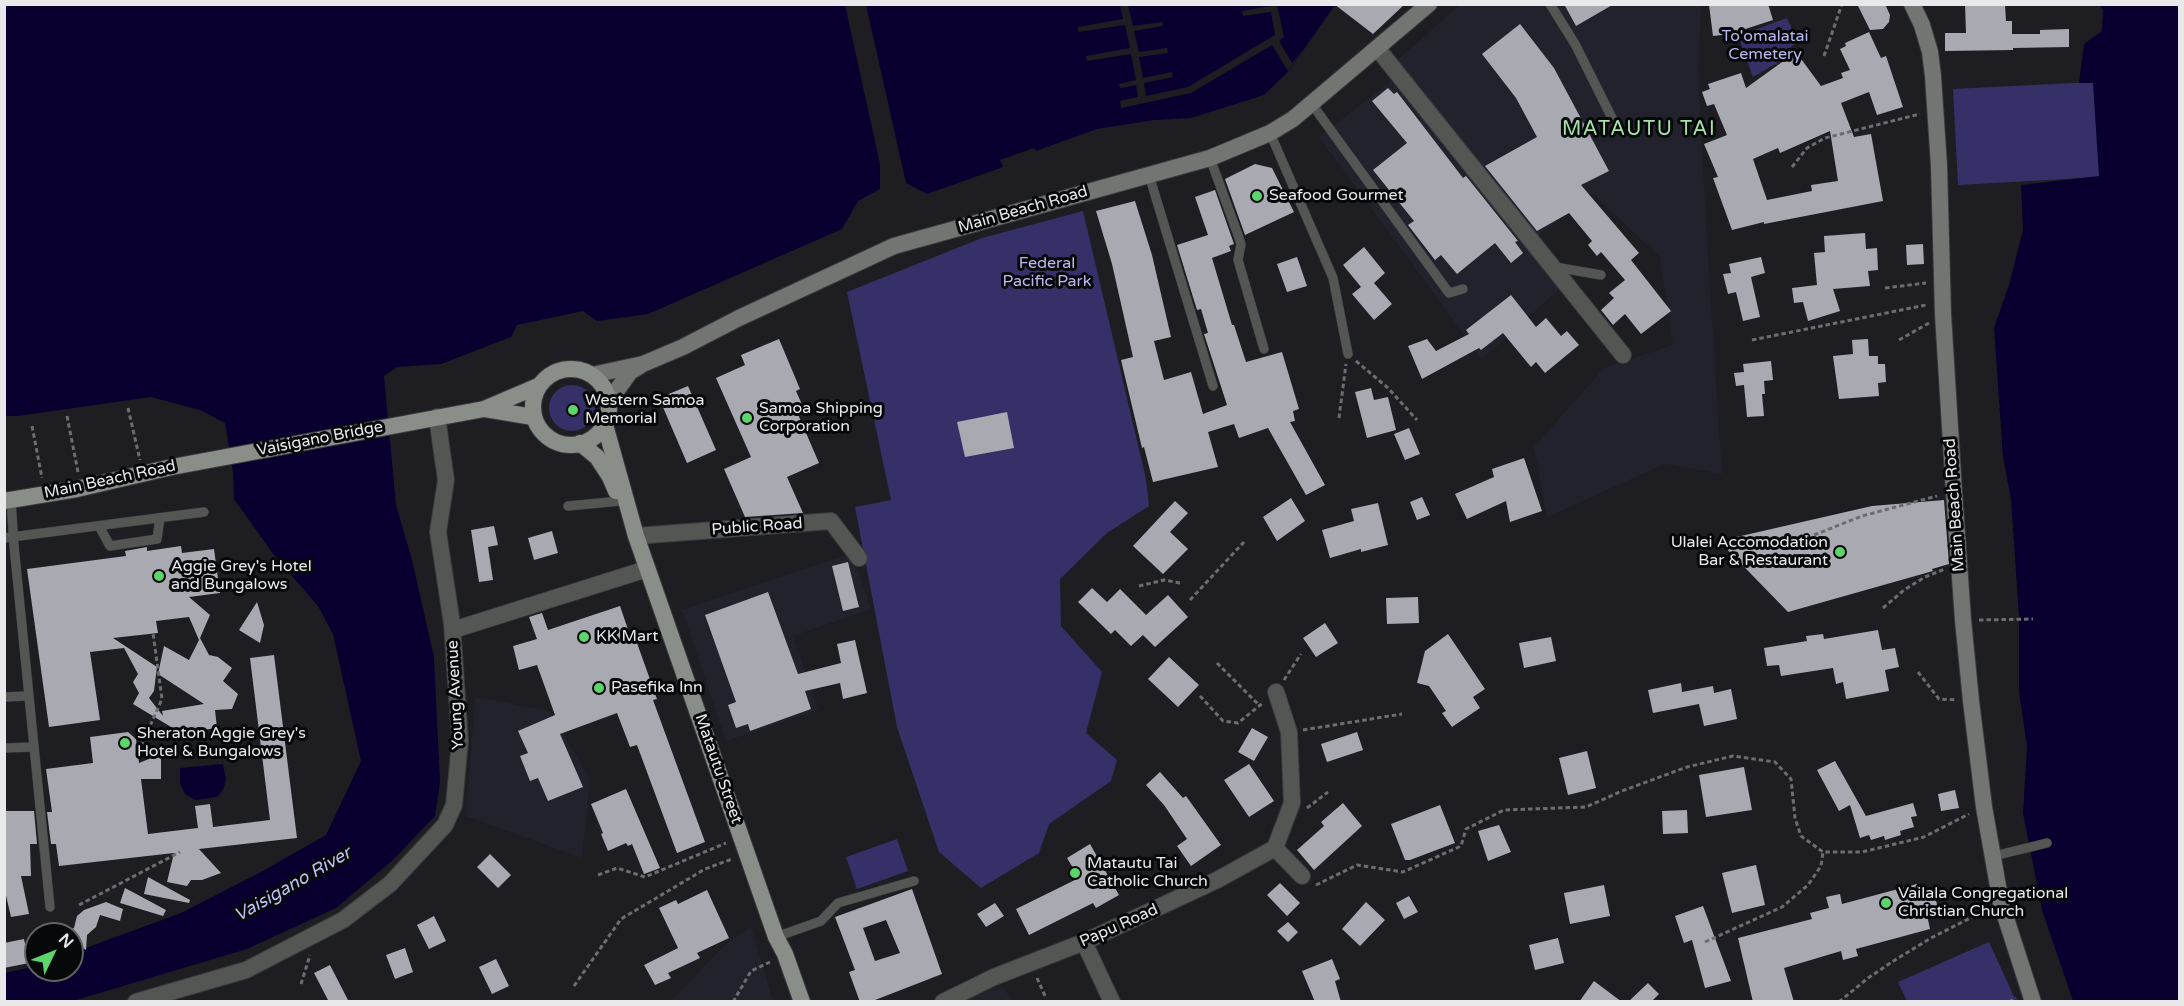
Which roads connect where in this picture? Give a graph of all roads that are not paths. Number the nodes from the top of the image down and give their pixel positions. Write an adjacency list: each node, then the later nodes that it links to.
1 (1429, 4): 4 (main road, Main Beach Road)
2 (1550, 4): 6 (lane)
3 (1911, 4): 45 (main road, Main Beach Road)
4 (1377, 48): 5 (main road, Main Beach Road); 10 (street)
5 (1311, 103): 7 (main road, Main Beach Road); 12 (lane)
6 (1614, 122)
7 (1270, 133): 8 (main road, Main Beach Road); 14 (lane)
8 (1210, 158): 9 (main road, Main Beach Road); 13 (lane)
9 (1149, 175): 16 (main road, Main Beach Road); 19 (lane)
10 (1552, 267): 11 (lane); 15 (street)
11 (1601, 275)
12 (1463, 289)
13 (1263, 349)
14 (1348, 354)
15 (1623, 355)
16 (643, 364): 17 (main road, Main Beach Road); 20 (main road)
17 (592, 375): 18 (main road); 20 (main road)
18 (538, 386): 21 (main road); 22 (main road)
19 (1213, 386)
20 (609, 401): 24 (main road)
21 (484, 409): 22 (main road); 23 (main road)
22 (533, 417): 25 (main road)
23 (431, 418): 26 (main road, Vaisigano Bridge); 37 (street, Young Avenue)
24 (605, 425): 25 (main road); 33 (main road, Matautu Street)
25 (580, 443): 28 (main road, Matautu Street)
26 (216, 459): 27 (main road, Main Beach Road)
27 (8, 500): 34 (lane)
28 (620, 501): 29 (lane); 33 (main road, Matautu Street)
29 (568, 506)
30 (204, 512): 31 (lane)
31 (160, 518): 32 (lane); 32 (lane)
32 (99, 526): 34 (lane)
33 (636, 536): 35 (street, Public Road); 36 (main road, Matautu Street)
34 (9, 537): 39 (lane)
35 (859, 558)
36 (647, 569): 37 (street); 49 (main road, Matautu Street)
37 (453, 630): 51 (street, Young Avenue)
38 (1276, 692): 44 (street)
39 (29, 696): 40 (lane); 41 (lane)
40 (4, 697)
41 (34, 747): 42 (lane); 48 (lane)
42 (4, 748)
43 (2047, 843): 45 (lane)
44 (1275, 848): 46 (street); 50 (street, Papu Road)
45 (1994, 856): 56 (main road, Main Beach Road)
46 (1302, 876)
47 (914, 881): 49 (lane)
48 (50, 907)
49 (776, 936): 53 (main road, Matautu Street)
50 (1084, 942): 54 (street, Papu Road); 55 (street)
51 (153, 999): 52 (street, Young Avenue)
52 (136, 1002)
53 (802, 1002)
54 (943, 1002)
55 (1112, 1002)
56 (2033, 1002)

